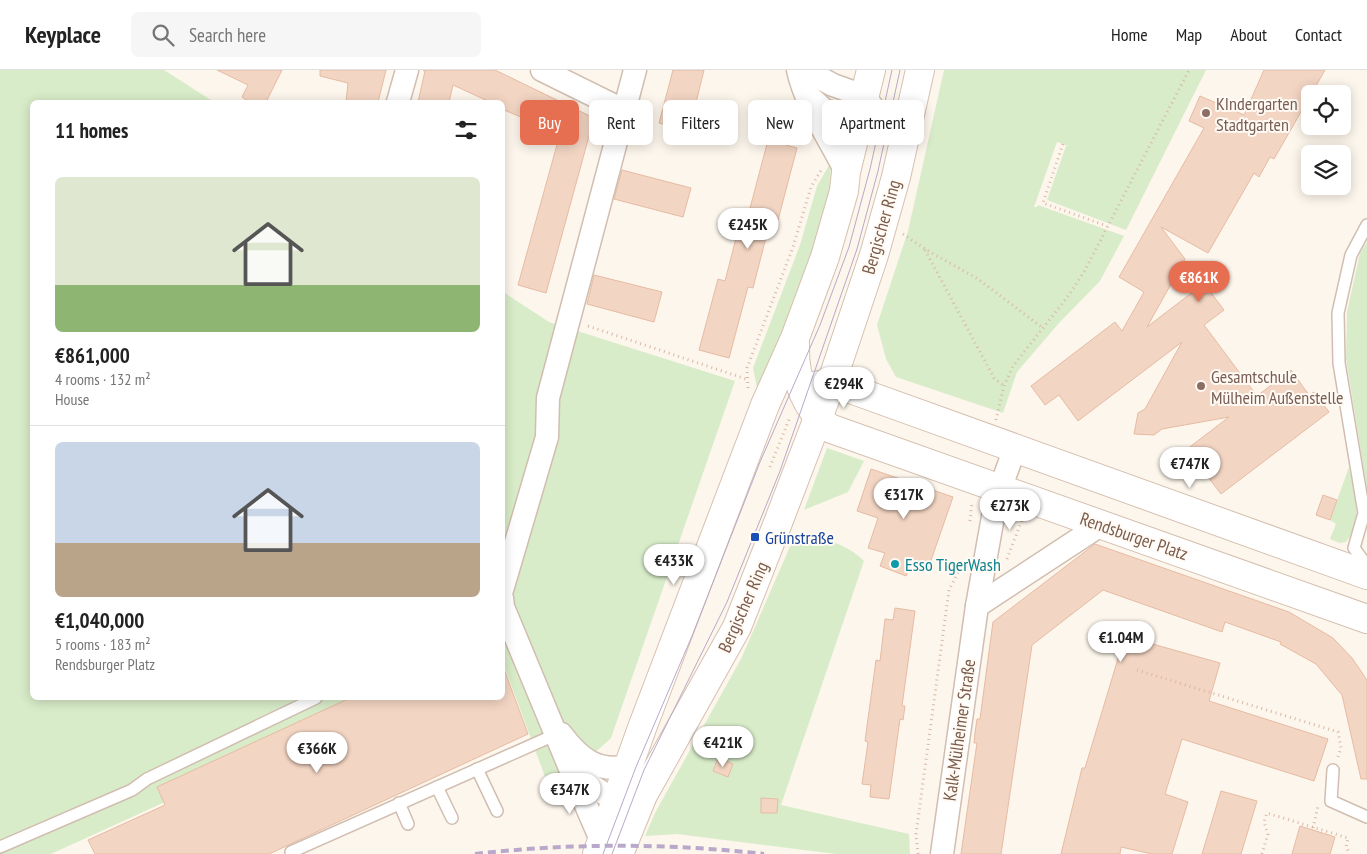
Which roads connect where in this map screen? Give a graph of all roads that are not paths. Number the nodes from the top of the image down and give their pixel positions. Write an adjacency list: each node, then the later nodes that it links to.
1 (407, 70): 9 (street)
2 (542, 70): 10 (street)
3 (635, 70): 11 (street)
4 (798, 70): 8 (street)
5 (805, 70): 12 (street)
6 (871, 70): 13 (main road)
7 (920, 70): 14 (main road, Bergischer Ring)
8 (806, 94): 15 (street); 19 (street)
9 (399, 100)
10 (603, 100)
11 (628, 100)
12 (852, 100)
13 (869, 100)
14 (913, 100)
15 (822, 108)
16 (616, 145): 30 (street)
17 (849, 145): 19 (main road)
18 (903, 145): 22 (main road, Bergischer Ring)
19 (840, 160): 21 (main road)
20 (1367, 224): 29 (lane)
21 (795, 338): 23 (main road); 24 (main road)
22 (831, 384): 23 (main road); 25 (main road, Bergischer Ring); 26 (main road)
23 (801, 388): 24 (main road); 25 (main road)
24 (757, 399): 40 (main road)
25 (818, 418): 27 (main road, Rendsburger Platz); 40 (main road, Bergischer Ring)
26 (1015, 448): 27 (street, Kalk-Mülheimer Straße); 29 (main road)
27 (1000, 489): 28 (main road, Rendsburger Platz); 31 (street, Kalk-Mülheimer Straße)
28 (1102, 524): 31 (street); 32 (main road, Rendsburger Platz)
29 (1362, 574)
30 (505, 580)
31 (977, 606): 49 (street, Kalk-Mülheimer Straße)
32 (1367, 619)
33 (507, 628): 35 (street)
34 (312, 700): 46 (lane)
35 (556, 728): 36 (lane); 38 (street); 40 (street)
36 (477, 769): 39 (lane); 42 (lane)
37 (1333, 770): 43 (lane)
38 (572, 773): 40 (street); 47 (street)
39 (437, 787): 41 (lane); 44 (lane)
40 (629, 792): 47 (main road)
41 (399, 803): 45 (lane); 48 (lane)
42 (497, 811)
43 (1367, 817)
44 (452, 818)
45 (408, 824)
46 (0, 847)
47 (606, 850)
48 (291, 852)
49 (942, 854)

